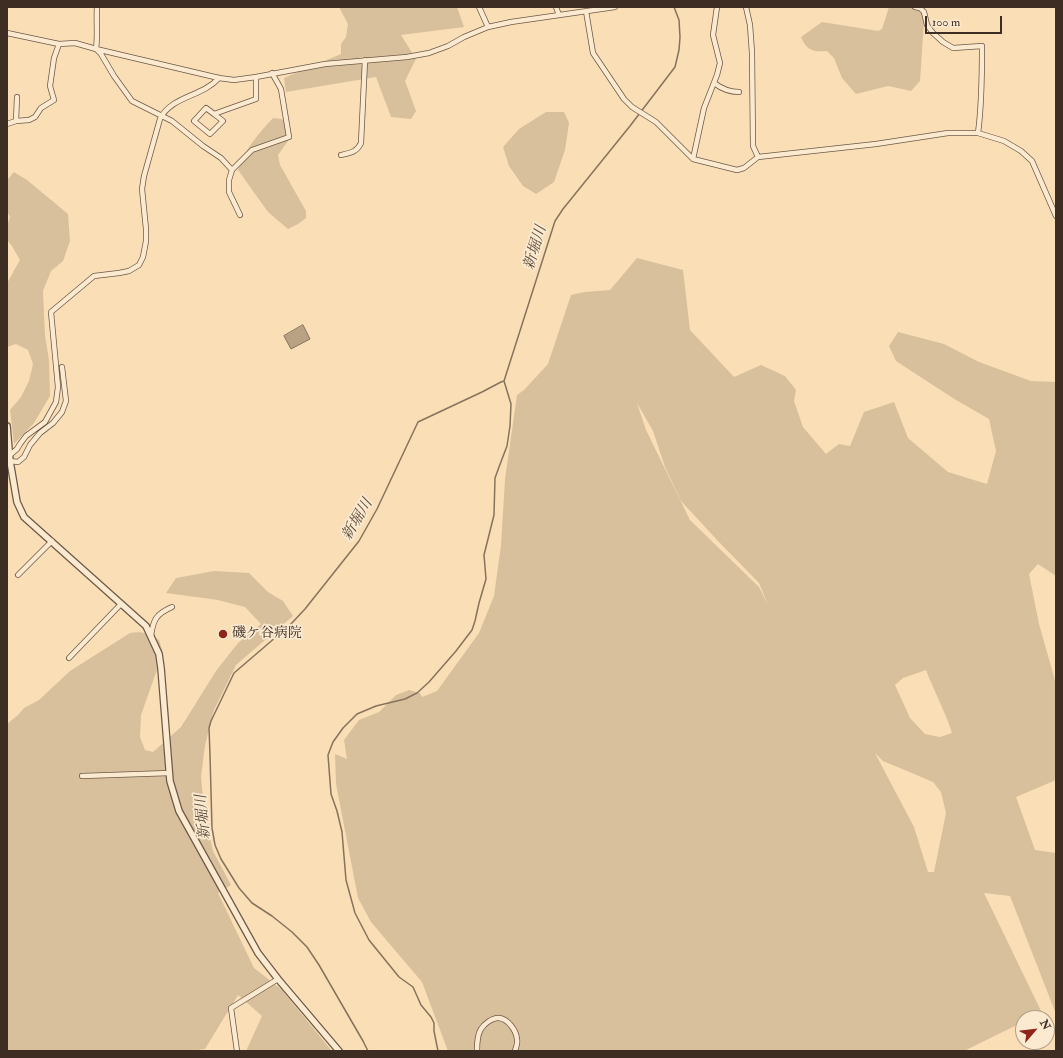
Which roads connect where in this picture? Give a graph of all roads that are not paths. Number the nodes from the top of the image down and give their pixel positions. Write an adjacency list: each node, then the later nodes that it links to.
1 (97, 7): 14 (street)
2 (479, 7): 11 (street)
3 (556, 7): 10 (street)
4 (615, 7): 8 (street)
5 (717, 7): 19 (street)
6 (746, 7): 28 (street)
7 (915, 7): 26 (street)
8 (597, 8): 9 (street)
9 (586, 11): 10 (street); 29 (street)
10 (559, 15): 11 (street)
11 (488, 27): 15 (street)
12 (7, 33): 13 (street)
13 (59, 44): 14 (street); 24 (street)
14 (96, 49): 18 (street); 23 (street)
15 (365, 60): 16 (street); 27 (street)
16 (272, 73): 17 (street); 30 (street)
17 (256, 77): 18 (street); 22 (street)
18 (219, 78): 23 (street)
19 (714, 83): 20 (street); 29 (street)
20 (739, 92)
21 (17, 97): 24 (street)
22 (214, 114): 22 (street)
23 (161, 116): 30 (street); 35 (street)
24 (16, 120): 25 (street)
25 (7, 124)
26 (978, 133): 28 (street); 32 (street)
27 (341, 155)
28 (758, 157): 29 (street)
29 (693, 159)
30 (232, 170): 31 (street)
31 (240, 215)
32 (1056, 216)
33 (62, 367): 35 (street)
34 (7, 426): 35 (street)
35 (9, 460): 36 (street)
36 (52, 541): 37 (street); 38 (street)
37 (18, 575)
38 (121, 604): 40 (street); 41 (street)
39 (172, 607): 40 (street)
40 (151, 636): 42 (street)
41 (69, 658)
42 (170, 773): 43 (street); 44 (street)
43 (82, 776)
44 (278, 979): 45 (street); 46 (street)
45 (237, 1051)
46 (339, 1051)
47 (477, 1051): 48 (street)
48 (515, 1051)

